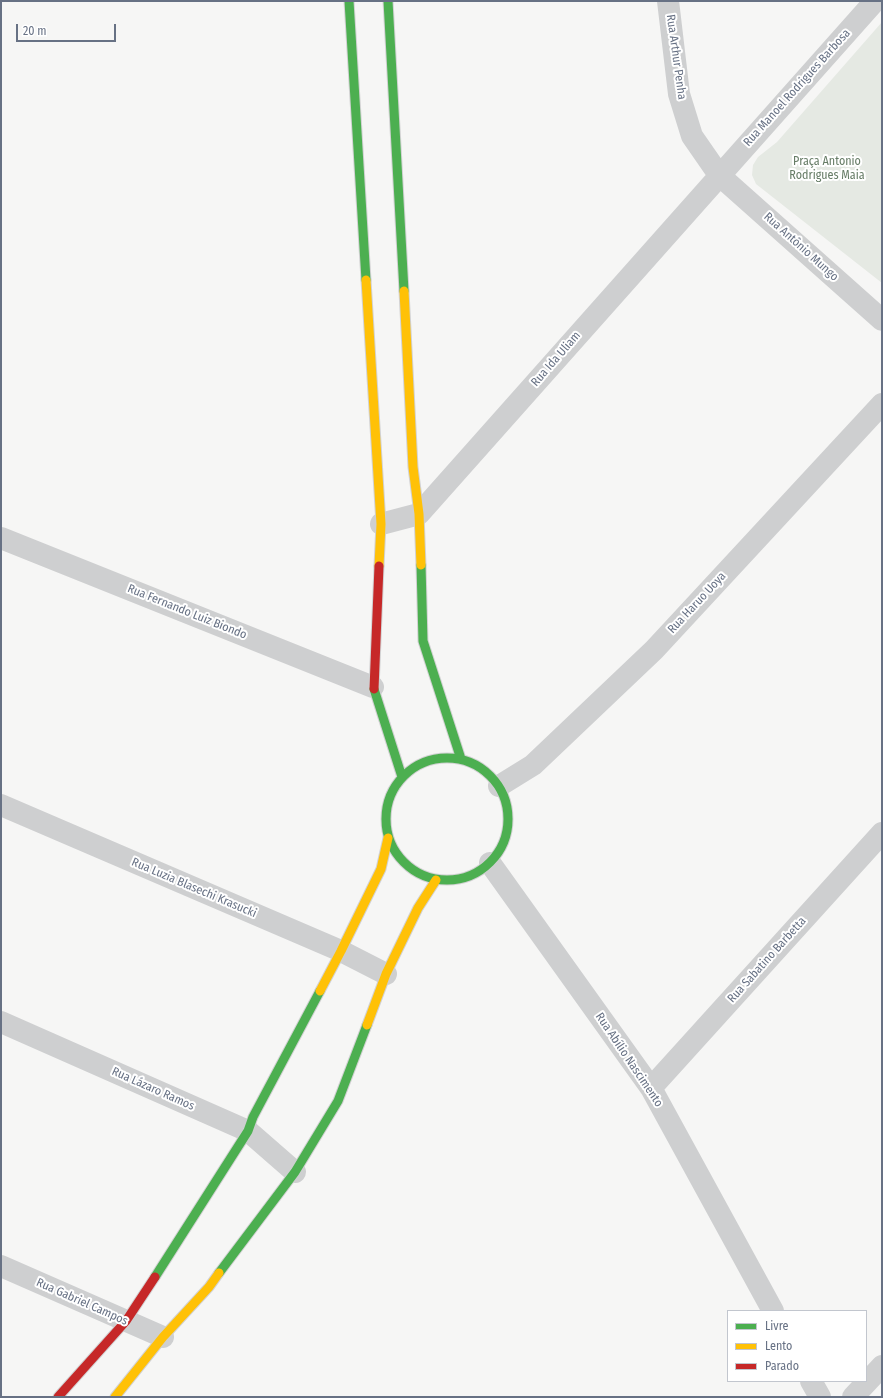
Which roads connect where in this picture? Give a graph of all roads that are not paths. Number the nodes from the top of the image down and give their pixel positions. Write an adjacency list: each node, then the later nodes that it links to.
1 (349, 1): 9 (main road)
2 (388, 1): 8 (main road)
3 (668, 1): 5 (street, Rua Arthur Penha)
4 (874, 1): 5 (street, Rua Manoel Rodrigues Barbosa)
5 (719, 175): 6 (street, Rua Antônio Mungo); 8 (street, Rua Ida Uliam)
6 (882, 320)
7 (882, 404): 14 (street, Rua Haruo Uoya)
8 (419, 514): 9 (street); 12 (main road)
9 (381, 524): 11 (main road)
10 (1, 538): 11 (street, Rua Fernando Luiz Biondo)
11 (373, 687): 13 (main road)
12 (461, 759): 13 (main road); 14 (main road)
13 (402, 777): 17 (main road)
14 (499, 786): 18 (main road)
15 (1, 805): 20 (street, Rua Luzia Blasechi Krasucki)
16 (882, 833): 23 (street, Rua Sabatino Barbetta)
17 (388, 838): 19 (main road); 20 (main road)
18 (490, 863): 19 (main road); 23 (street, Rua Abílio Nascimento)
19 (436, 880): 21 (main road)
20 (341, 952): 21 (street, Rua Luzia Blasechi Krasucki); 24 (main road)
21 (386, 974): 25 (main road)
22 (1, 1022): 24 (street, Rua Lázaro Ramos)
23 (651, 1088): 27 (street, Rua Abílio Nascimento)
24 (248, 1131): 25 (street, Rua Lázaro Ramos); 28 (main road)
25 (296, 1172): 29 (main road)
26 (1, 1266): 28 (street, Rua Gabriel Campos)
27 (772, 1310)
28 (126, 1321): 29 (street, Rua Gabriel Campos); 32 (main road)
29 (164, 1337): 33 (main road)
30 (882, 1366): 35 (street)
31 (812, 1382): 34 (street)
32 (58, 1397)
33 (115, 1397)
34 (820, 1397)
35 (853, 1397)

